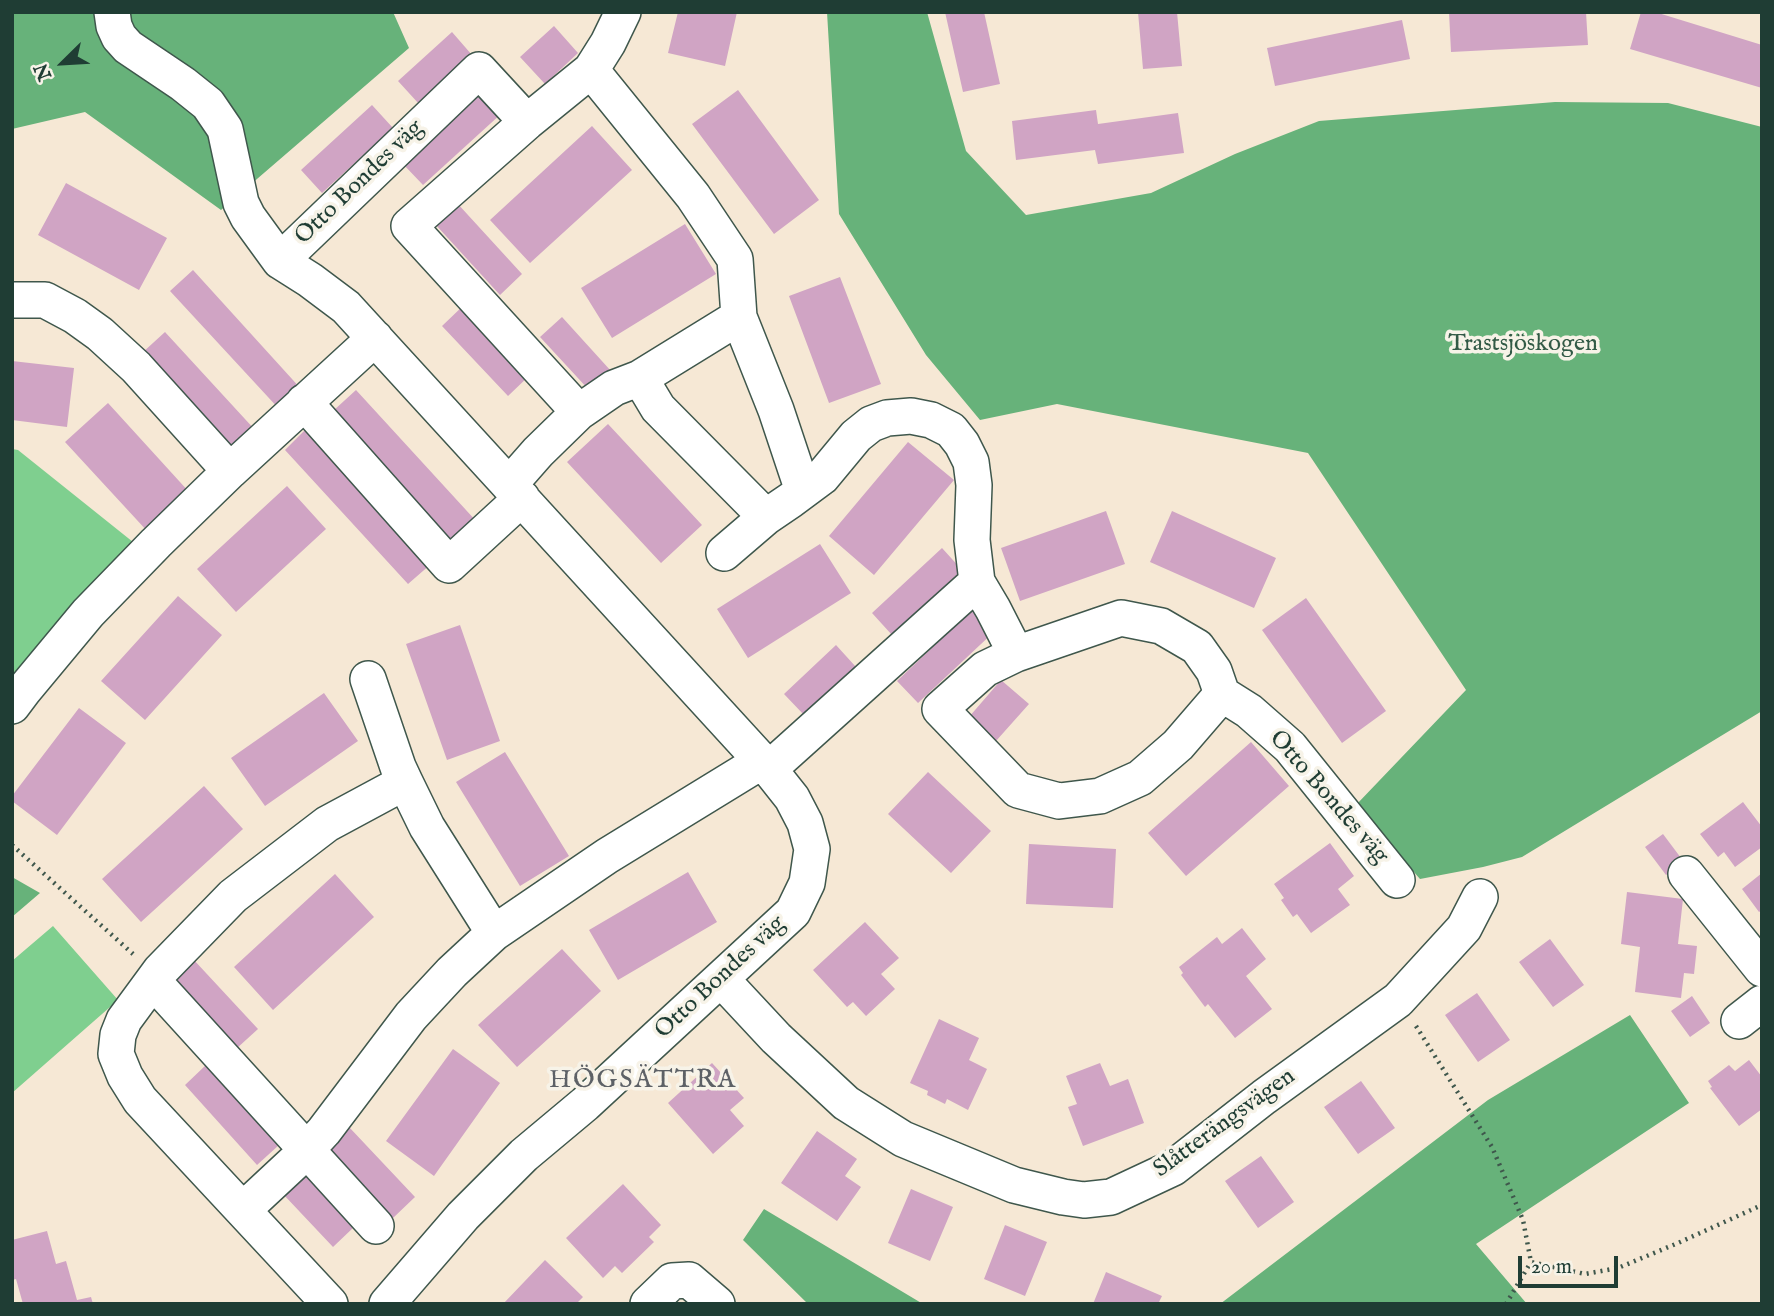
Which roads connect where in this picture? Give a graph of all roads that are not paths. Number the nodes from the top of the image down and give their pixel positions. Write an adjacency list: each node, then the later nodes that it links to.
1 (112, 12): 5 (street)
2 (610, 19): 3 (street)
3 (592, 70): 4 (street); 7 (street)
4 (527, 122): 5 (street, Otto Bondes väg); 11 (street)
5 (280, 261): 8 (street, Otto Bondes väg)
6 (12, 300): 12 (street)
7 (739, 317): 9 (street); 14 (street)
8 (375, 338): 10 (street); 13 (street, Otto Bondes väg)
9 (640, 378): 11 (street); 15 (street)
10 (304, 402): 12 (street); 13 (street)
11 (579, 412): 13 (street)
12 (230, 471): 21 (street)
13 (516, 491): 22 (street, Otto Bondes väg)
14 (803, 491): 15 (street); 17 (street)
15 (766, 517): 16 (street)
16 (724, 554)
17 (977, 582): 18 (street); 22 (street)
18 (1016, 654): 20 (street); 20 (street)
19 (368, 679): 23 (street)
20 (1222, 694): 25 (street, Otto Bondes väg)
21 (12, 706)
22 (766, 765): 27 (street); 30 (street, Otto Bondes väg)
23 (405, 782): 27 (street); 29 (street)
24 (1686, 874): 28 (street)
25 (1397, 880)
26 (1480, 897): 30 (street, Slåtterängsvägen)
27 (494, 933): 31 (street)
28 (1762, 970)
29 (155, 978): 31 (street); 32 (street)
30 (722, 979): 35 (street, Otto Bondes väg)
31 (308, 1149): 32 (street); 33 (street)
32 (243, 1210): 34 (street)
33 (376, 1226)
34 (330, 1304)
35 (387, 1304)
36 (648, 1304): 37 (street)
37 (717, 1304)

